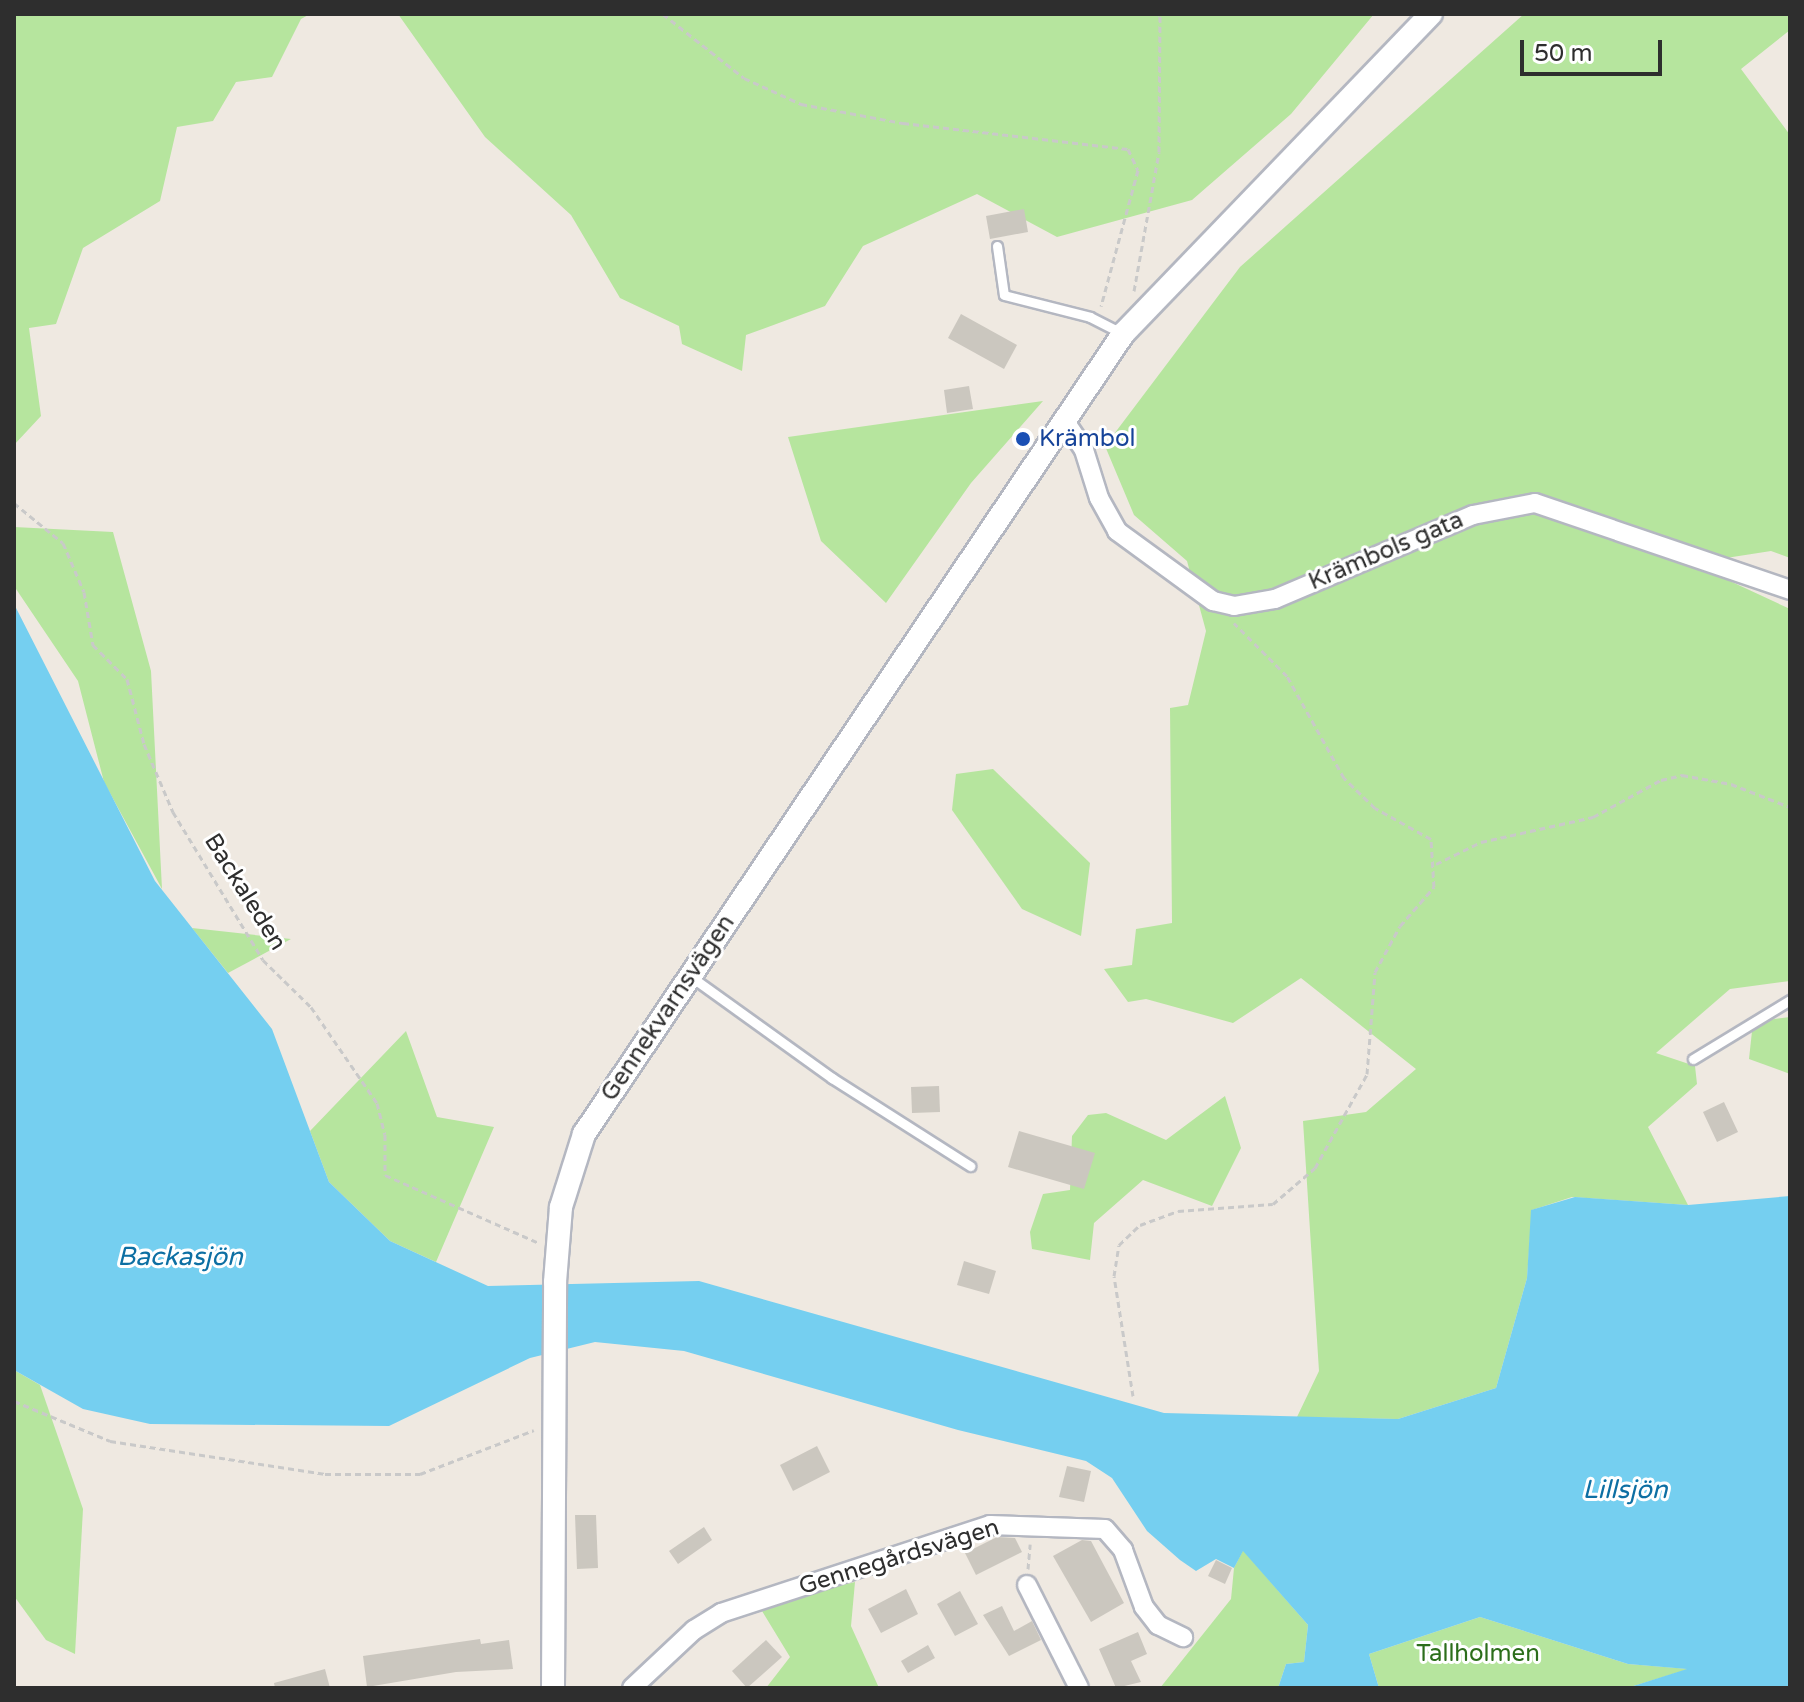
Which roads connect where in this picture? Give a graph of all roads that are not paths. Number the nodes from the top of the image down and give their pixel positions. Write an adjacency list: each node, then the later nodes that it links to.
1 (1431, 14): 3 (street, Gennekvarnsvägen)
2 (997, 246): 3 (lane)
3 (1123, 334): 4 (street, Gennekvarnsvägen)
4 (1064, 420): 5 (street, Krämbols gata); 6 (street, Gennekvarnsvägen)
5 (1790, 590)
6 (690, 976): 9 (lane); 12 (street, Gennekvarnsvägen)
7 (1790, 1000): 8 (lane)
8 (1693, 1059)
9 (970, 1166)
10 (1027, 1585): 14 (street)
11 (1183, 1637): 13 (street, Gennegårdsvägen)
12 (553, 1688)
13 (632, 1688)
14 (1079, 1688)

